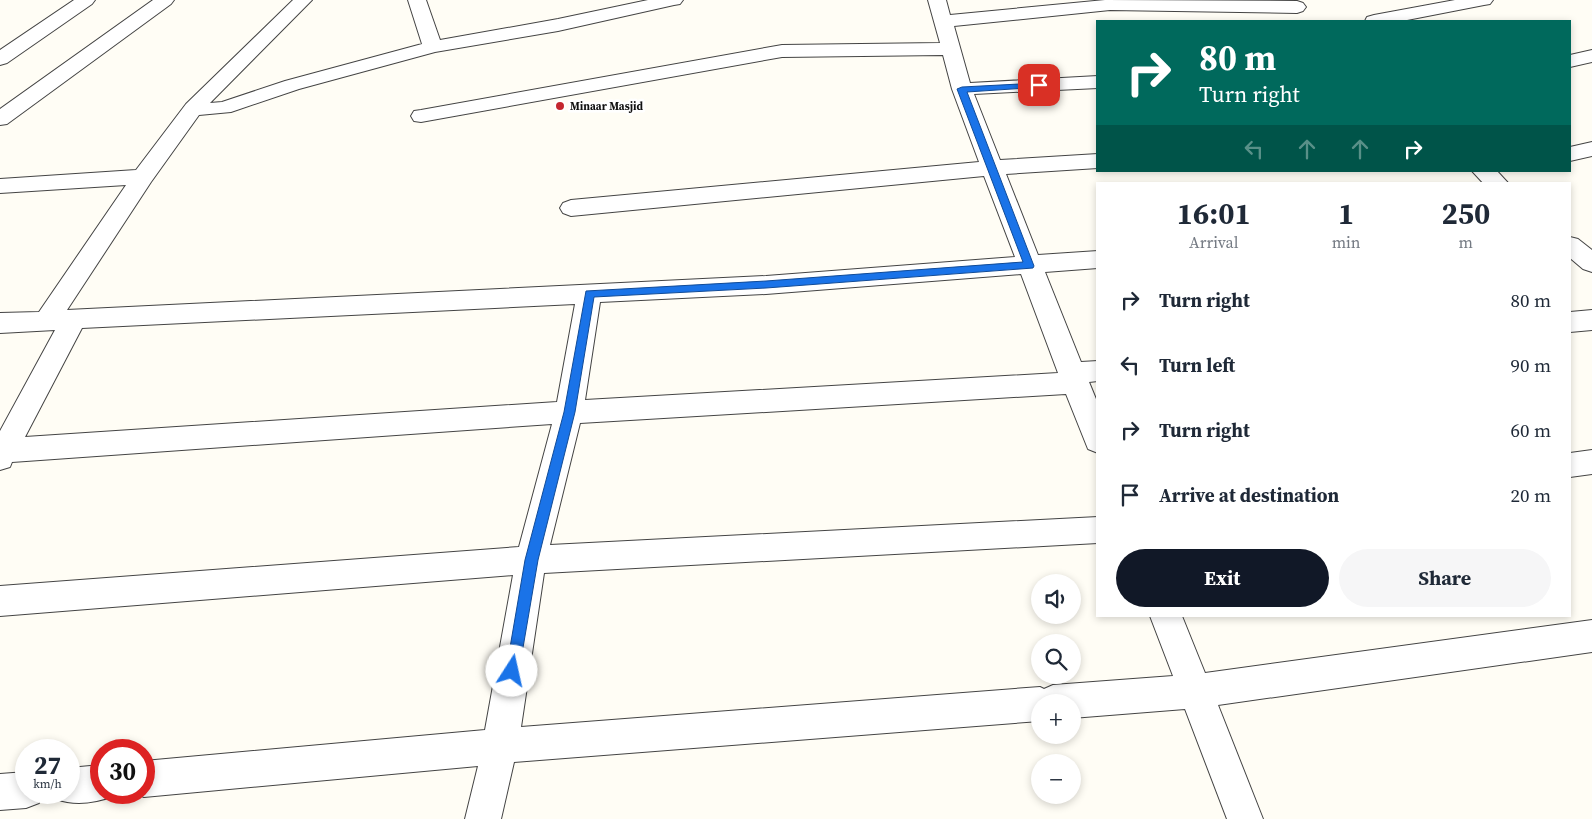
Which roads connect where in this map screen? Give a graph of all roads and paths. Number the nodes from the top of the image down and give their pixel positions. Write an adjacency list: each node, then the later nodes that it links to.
1 (86, 0): 14 (street)
2 (164, 0): 20 (street)
3 (302, 0): 18 (street)
4 (417, 0): 11 (street)
5 (674, 0): 11 (street)
6 (1484, 0): 10 (street)
7 (1292, 4): 8 (street); 9 (street)
8 (940, 11): 12 (street)
9 (1311, 20)
10 (1379, 20)
11 (433, 47): 18 (street)
12 (950, 49): 17 (street); 19 (street)
13 (1592, 56): 15 (street)
14 (0, 59)
15 (1571, 61)
16 (1096, 82): 17 (street)
17 (962, 89): 24 (street)
18 (193, 108): 25 (street)
19 (421, 116)
20 (0, 119)
21 (1592, 149): 22 (street)
22 (1571, 154)
23 (1096, 161): 24 (street)
24 (992, 168): 27 (street); 31 (street)
25 (143, 177): 26 (street); 35 (street)
26 (2, 188)
27 (571, 208)
28 (1571, 246): 30 (street)
29 (1096, 259): 31 (street)
30 (1592, 263)
31 (1029, 266): 32 (street); 38 (street)
32 (589, 293): 33 (street); 39 (street)
33 (74, 319): 35 (street); 41 (street)
34 (1592, 320): 36 (street)
35 (46, 321): 37 (street)
36 (1571, 322)
37 (0, 323)
38 (1081, 376): 39 (street); 40 (street)
39 (569, 412): 41 (street); 45 (street)
40 (1096, 434)
41 (1, 453)
42 (1592, 462): 43 (street)
43 (1571, 465)
44 (1096, 530): 45 (street)
45 (531, 560): 46 (street); 52 (street)
46 (0, 601)
47 (1166, 617): 49 (street)
48 (1592, 636): 49 (street)
49 (1195, 691): 50 (street); 57 (street)
50 (1081, 700)
51 (1031, 705): 52 (street)
52 (500, 746): 53 (street); 56 (street)
53 (155, 778)
54 (15, 791): 55 (street)
55 (0, 792)
56 (483, 819)
57 (1245, 819)

